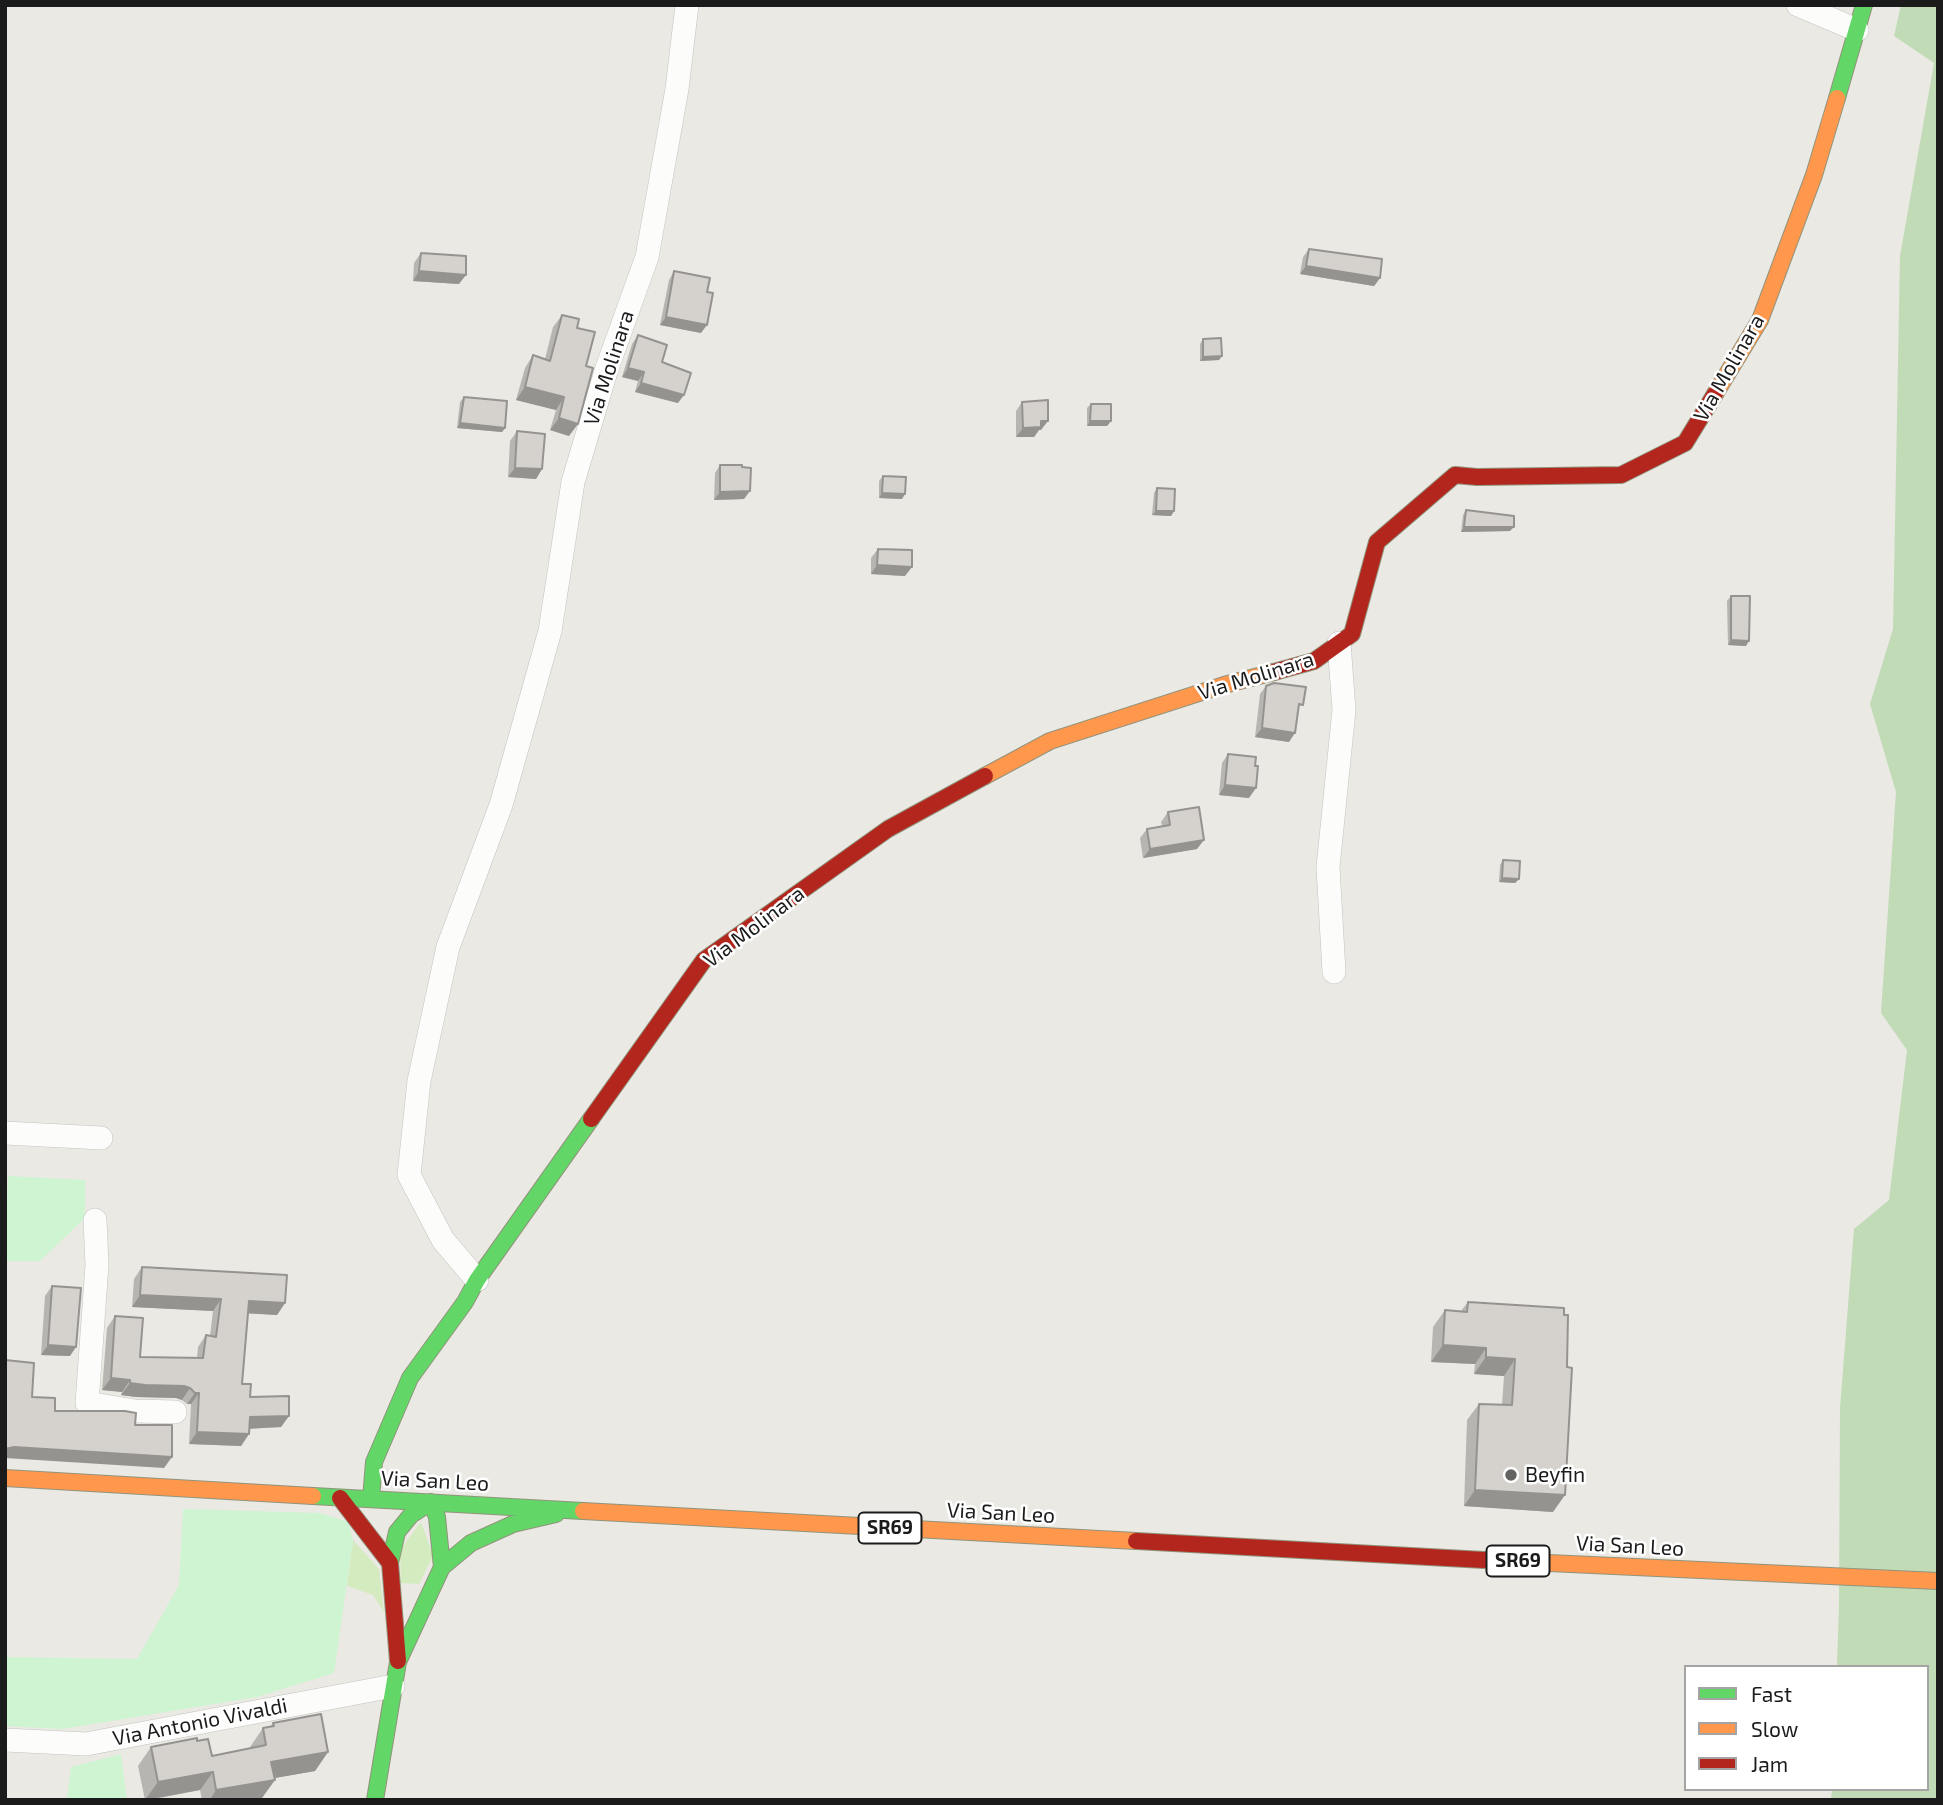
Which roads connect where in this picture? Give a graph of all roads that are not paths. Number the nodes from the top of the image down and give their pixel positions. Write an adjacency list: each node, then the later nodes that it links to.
1 (687, 5): 10 (street, Via Molinara)
2 (1798, 5): 4 (street)
3 (1864, 5): 4 (street, Via Molinara)
4 (1857, 30): 5 (street, Via Molinara)
5 (1339, 643): 6 (street); 10 (street, Via Molinara)
6 (1334, 972)
7 (5, 1133): 8 (street)
8 (101, 1138)
9 (95, 1220): 11 (street)
10 (477, 1280): 14 (street, Via Molinara)
11 (175, 1412)
12 (5, 1478): 13 (street, Via San Leo)
13 (340, 1498): 14 (street, Via San Leo); 17 (street)
14 (371, 1499): 15 (street, Via San Leo)
15 (431, 1502): 16 (street, Via San Leo); 17 (street); 18 (street)
16 (571, 1510): 18 (street); 19 (street, Via San Leo / SR69)
17 (390, 1563): 20 (street)
18 (442, 1567): 20 (street)
19 (1938, 1581)
20 (398, 1662): 21 (street)
21 (393, 1686): 22 (street, Via Antonio Vivaldi); 23 (street)
22 (5, 1740)
23 (375, 1800)

